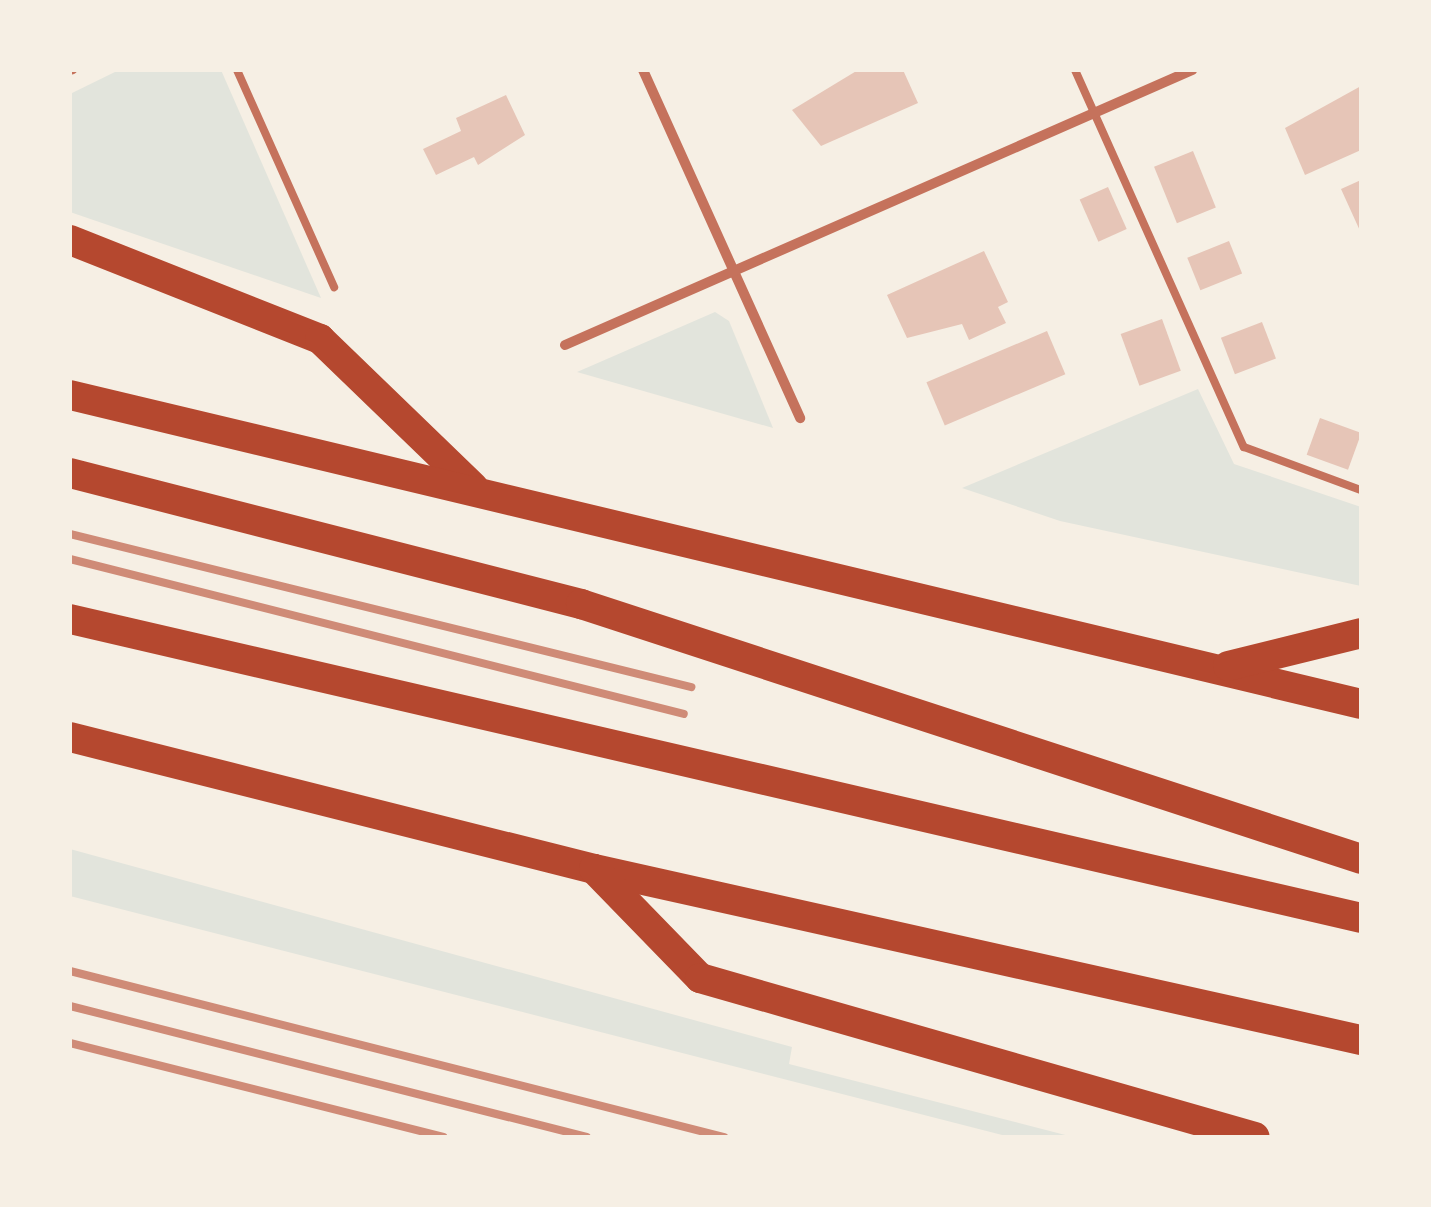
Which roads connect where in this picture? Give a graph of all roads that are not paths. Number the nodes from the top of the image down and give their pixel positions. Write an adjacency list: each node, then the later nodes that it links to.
1 (237, 70): 8 (lane)
2 (644, 70): 7 (street)
3 (1076, 70): 5 (lane)
4 (1192, 70): 5 (street)
5 (1095, 113): 7 (street); 14 (lane)
6 (70, 240): 13 (highway)
7 (734, 272): 9 (street); 11 (street)
8 (334, 287)
9 (565, 345)
10 (70, 395): 13 (highway)
11 (800, 418)
12 (70, 472): 20 (highway)
13 (475, 489): 17 (highway)
14 (1361, 490)
15 (70, 620): 22 (highway)
16 (1361, 633): 17 (highway)
17 (1222, 668): 18 (highway)
18 (1361, 704)
19 (70, 737): 21 (highway)
20 (1361, 859)
21 (594, 869): 23 (highway); 24 (highway)
22 (1361, 918)
23 (1361, 1040)
24 (1255, 1137)

